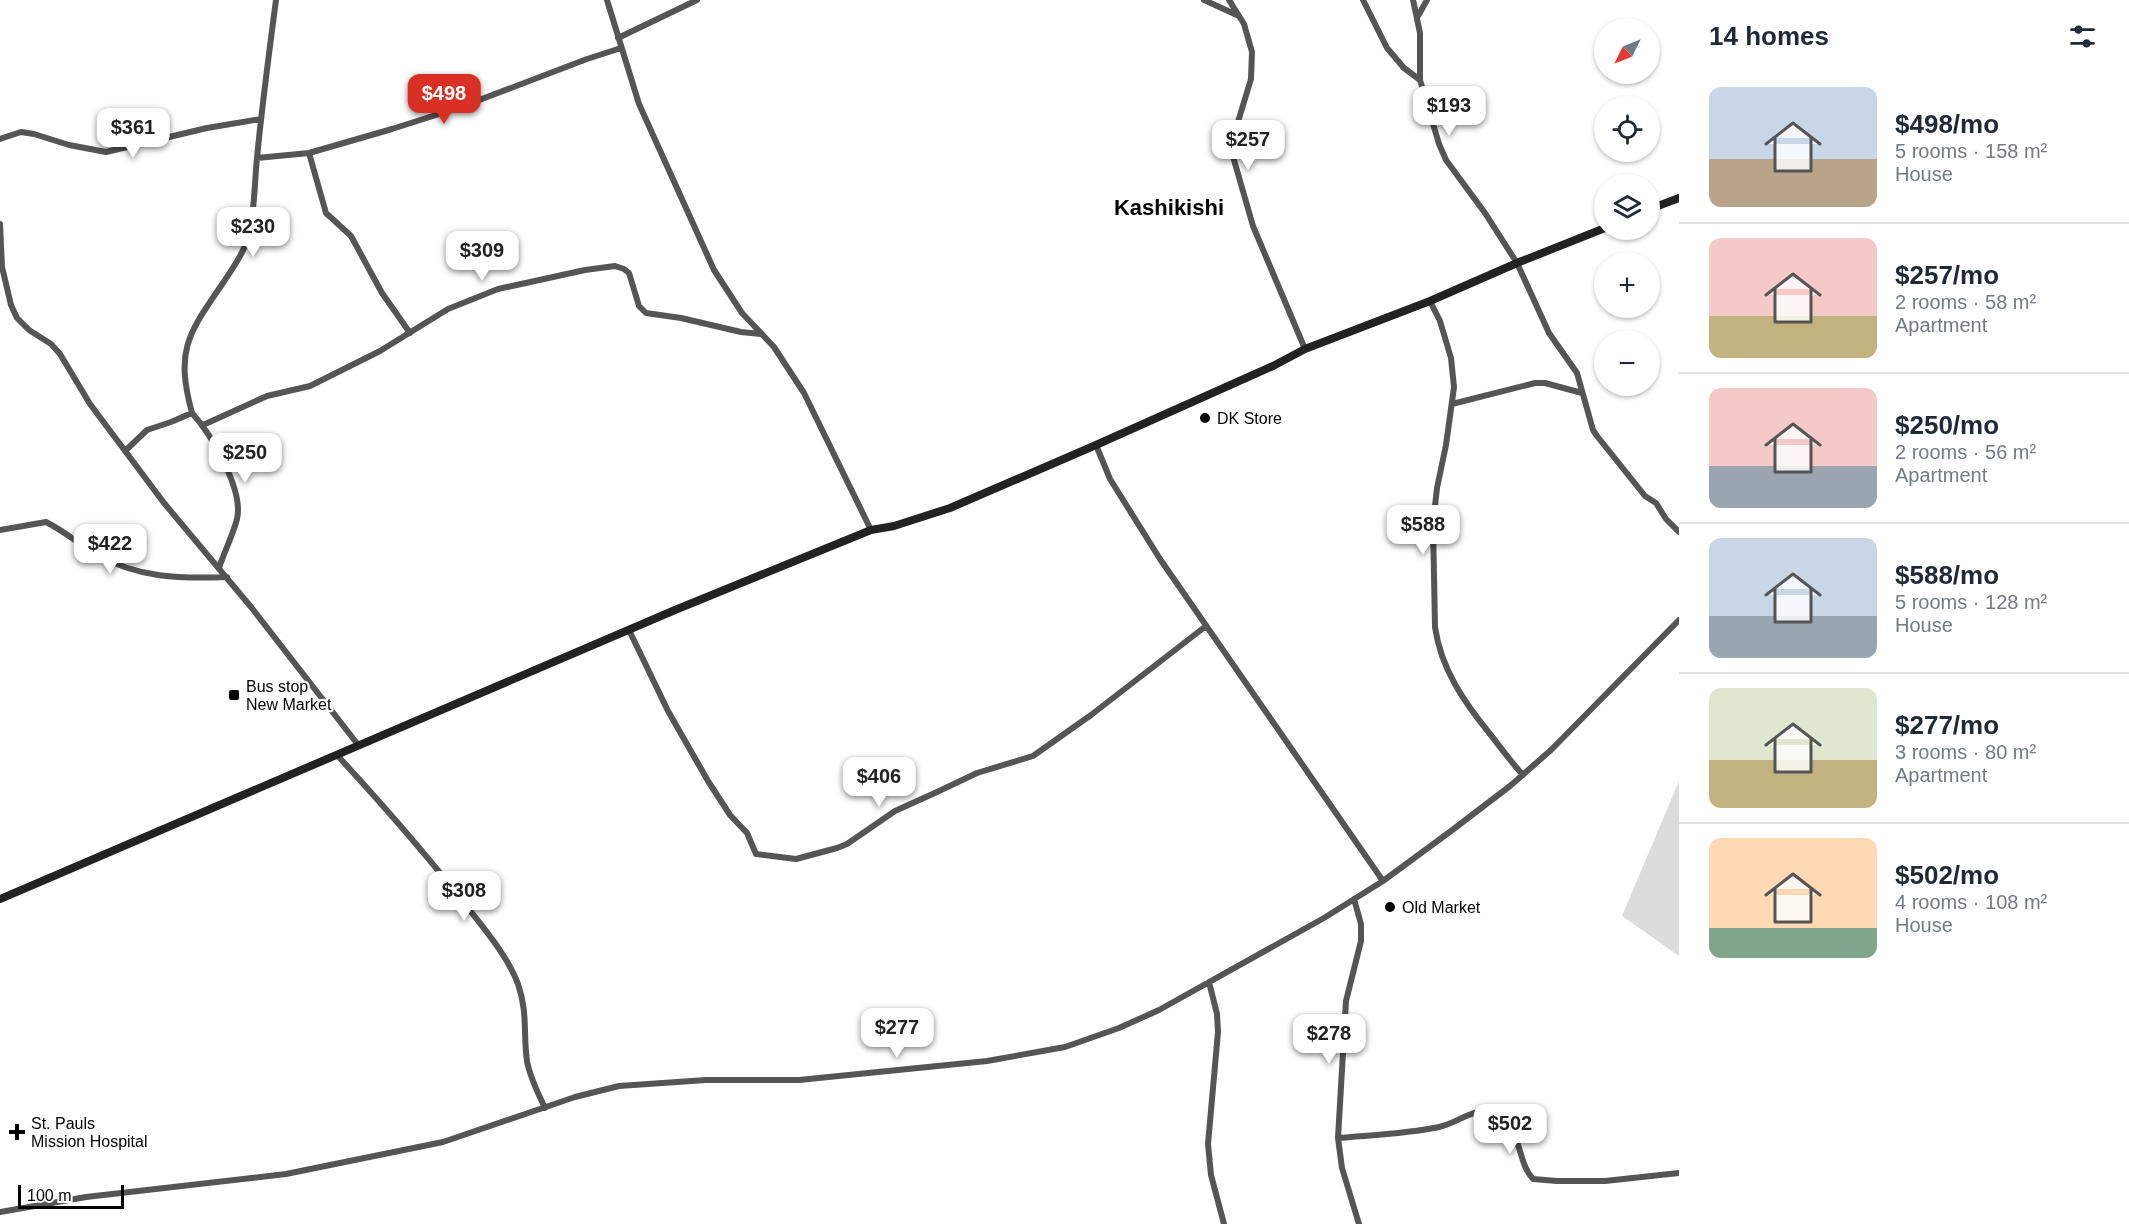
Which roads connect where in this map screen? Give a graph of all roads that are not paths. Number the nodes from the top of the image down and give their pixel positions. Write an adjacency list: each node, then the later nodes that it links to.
1 (276, 0): 14 (street)
2 (607, 0): 11 (street)
3 (697, 0): 11 (street)
4 (1204, 0): 9 (street)
5 (1229, 0): 9 (street)
6 (1363, 0): 13 (street)
7 (1413, 0): 10 (street)
8 (1427, 0): 10 (street)
9 (1239, 16): 26 (street)
10 (1418, 16): 13 (street)
11 (618, 38): 12 (street)
12 (621, 48): 16 (street); 25 (street)
13 (1420, 80): 22 (street)
14 (261, 119): 15 (street); 17 (street)
15 (0, 139)
16 (309, 153): 17 (street); 24 (street)
17 (256, 158): 29 (street)
18 (1679, 198): 19 (main road)
19 (1660, 205)
20 (0, 224): 32 (street)
21 (1594, 232): 22 (main road)
22 (1517, 263): 23 (main road); 27 (street)
23 (1430, 301): 26 (main road); 28 (street)
24 (410, 333): 25 (street); 30 (street)
25 (761, 334): 34 (street)
26 (1305, 349): 31 (main road)
27 (1582, 393): 28 (street); 35 (street)
28 (1452, 404): 43 (street)
29 (192, 413): 30 (street); 32 (street)
30 (203, 425): 36 (street)
31 (1096, 445): 34 (main road); 39 (street)
32 (125, 451): 36 (street)
33 (0, 530): 37 (street)
34 (871, 530): 40 (main road)
35 (1679, 532)
36 (219, 568): 37 (street)
37 (227, 577): 41 (street)
38 (1679, 620): 43 (street)
39 (1206, 626): 40 (street); 44 (street)
40 (629, 630): 41 (main road)
41 (358, 746): 42 (main road)
42 (337, 755): 45 (main road); 48 (street)
43 (1523, 775): 44 (street)
44 (1383, 881): 46 (street)
45 (0, 898)
46 (1354, 899): 47 (street); 49 (street)
47 (1209, 982): 48 (street); 52 (street)
48 (545, 1108): 51 (street)
49 (1338, 1138): 50 (street); 53 (street)
50 (1679, 1173)
51 (0, 1212)
52 (1224, 1224)
53 (1359, 1224)

